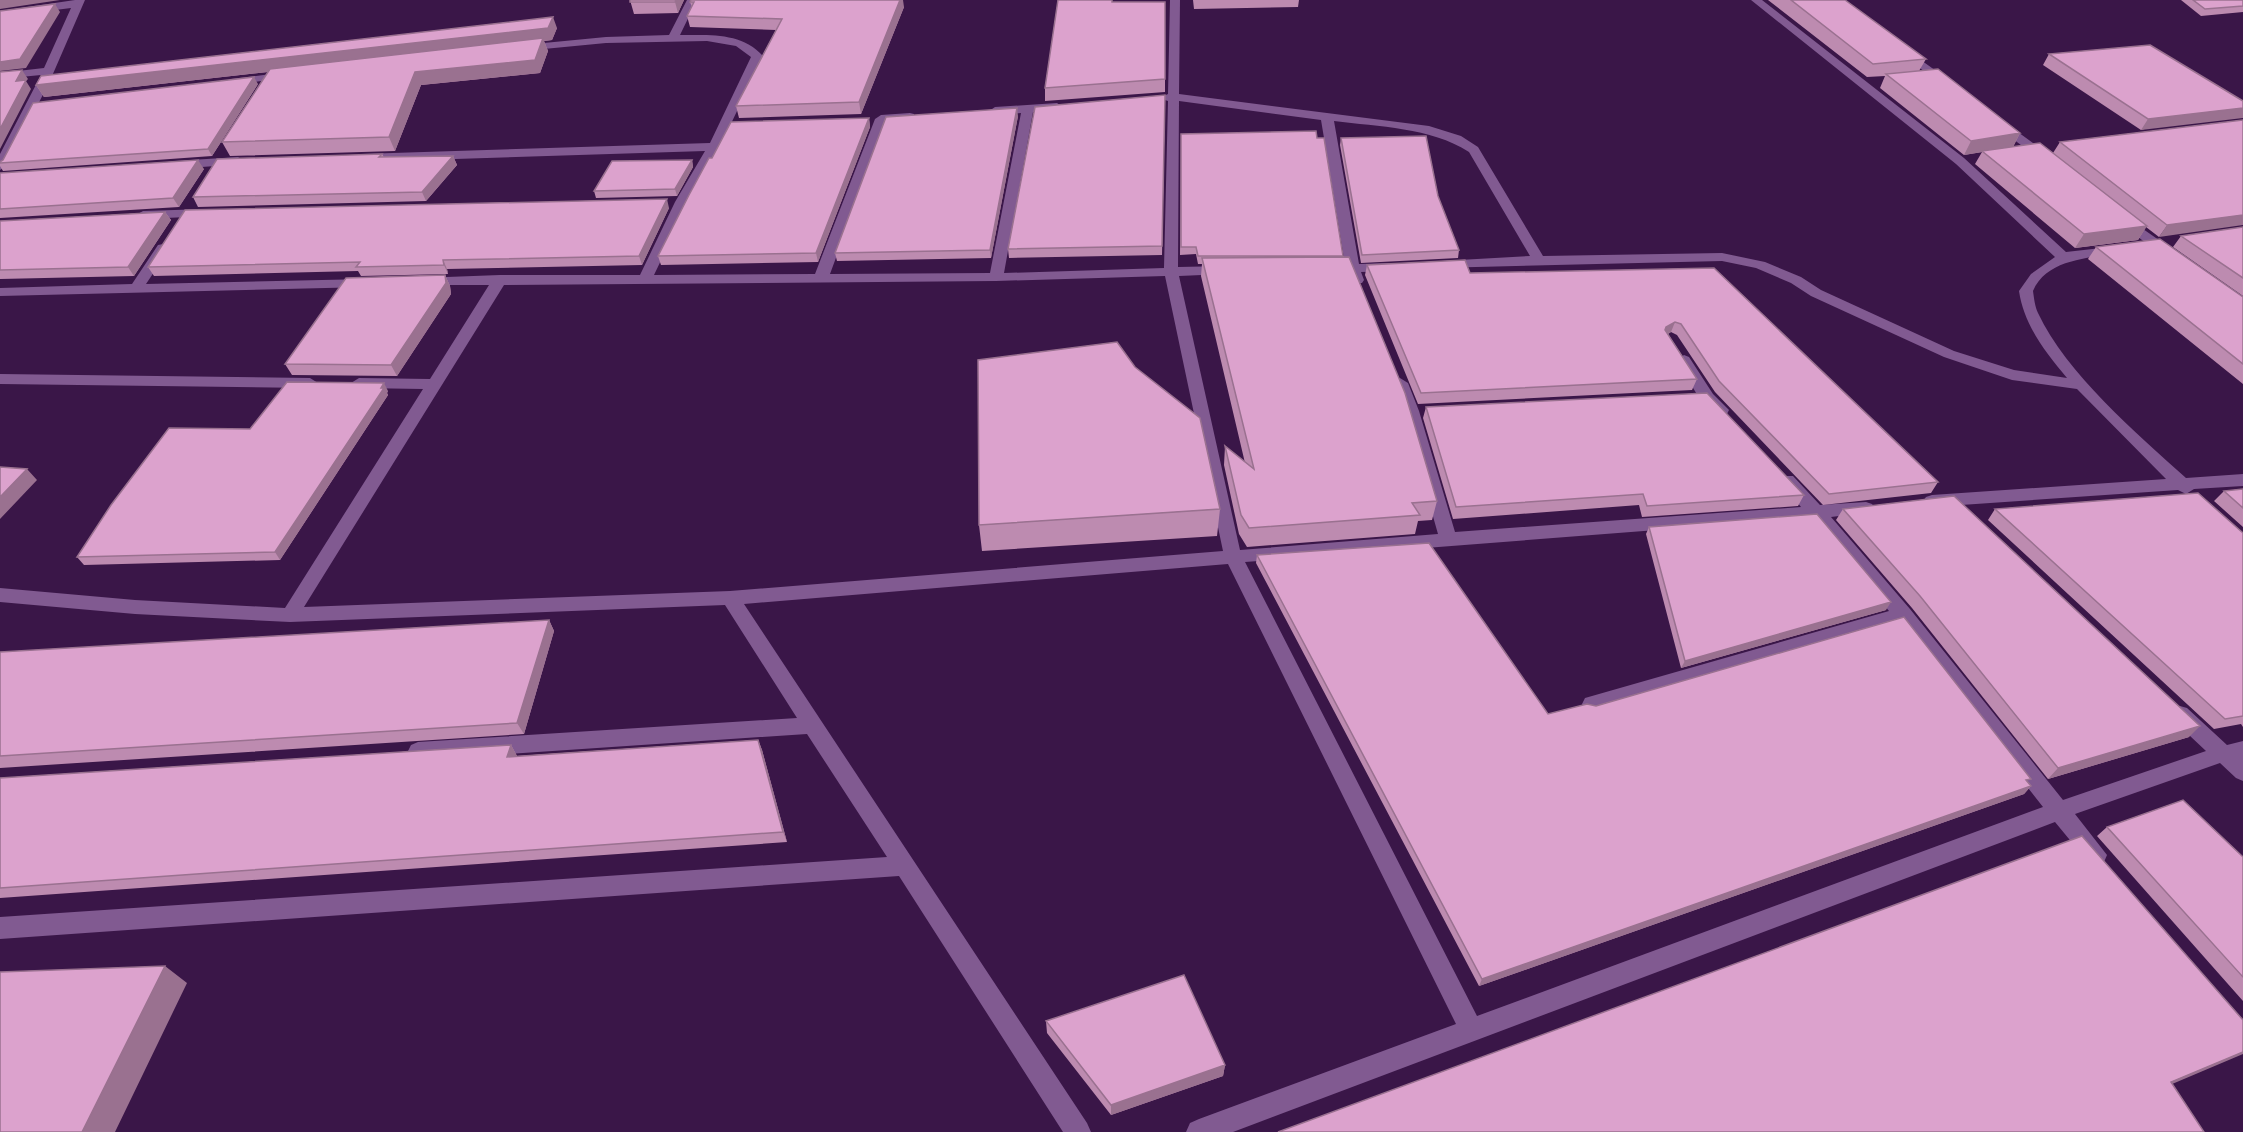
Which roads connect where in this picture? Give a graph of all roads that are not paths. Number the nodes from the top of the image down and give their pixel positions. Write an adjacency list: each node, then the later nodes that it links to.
1 (692, 0): 6 (street)
2 (1175, 0): 20 (street)
3 (1756, 0): 17 (street)
4 (79, 2): 5 (street); 9 (street)
5 (0, 14)
6 (673, 38): 8 (street); 28 (street)
7 (1890, 41): 12 (street)
8 (511, 49)
9 (47, 71): 11 (street); 37 (street)
10 (294, 75): 13 (street)
11 (0, 76)
12 (1936, 76): 14 (street); 19 (street)
13 (272, 77): 16 (street); 18 (street)
14 (1914, 78)
15 (1881, 81): 17 (street)
16 (214, 84)
17 (1859, 84): 35 (street)
18 (259, 96)
19 (1963, 96)
20 (1175, 97): 21 (street); 27 (street); 52 (street)
21 (1152, 99)
22 (1073, 106): 23 (street)
23 (1028, 109): 24 (street); 54 (street)
24 (983, 112)
25 (927, 116): 55 (street)
26 (1990, 116): 30 (street)
27 (1327, 118): 46 (street); 51 (street)
28 (714, 147): 32 (street); 57 (street)
29 (2058, 147): 30 (street)
30 (2035, 149): 31 (street); 36 (street)
31 (2013, 153)
32 (347, 158)
33 (1981, 158): 35 (street)
34 (252, 161): 38 (street)
35 (1959, 161): 45 (street)
36 (2053, 164)
37 (0, 166)
38 (159, 166)
39 (2108, 207): 44 (street)
40 (189, 208): 41 (street); 42 (street); 60 (street)
41 (221, 212)
42 (128, 216)
43 (2177, 240): 44 (street)
44 (2154, 243): 45 (street); 47 (street)
45 (2063, 257): 67 (street)
46 (1539, 260): 48 (street); 67 (street)
47 (2181, 262)
48 (1423, 266)
49 (1399, 267): 51 (street)
50 (1319, 269): 51 (street)
51 (1353, 269): 61 (street)
52 (1171, 270): 53 (street); 54 (street); 81 (street)
53 (1239, 270)
54 (996, 277): 55 (street)
55 (821, 278): 57 (street)
56 (500, 279): 57 (street); 59 (street); 66 (street)
57 (645, 279)
58 (382, 282): 60 (street)
59 (406, 282)
60 (136, 289): 62 (street)
61 (1362, 291)
62 (0, 292)
63 (1676, 348): 68 (street)
64 (1393, 367): 80 (street)
65 (0, 380): 66 (street)
66 (434, 384): 85 (street)
67 (2078, 384): 73 (street)
68 (1707, 397): 69 (street); 70 (street)
69 (1684, 398)
70 (1731, 422)
71 (1771, 463): 78 (street)
72 (2243, 480): 73 (street)
73 (2182, 484): 74 (street); 75 (street)
74 (1951, 500): 76 (street); 79 (street)
75 (2200, 500)
76 (1918, 503)
77 (1884, 506): 78 (street)
78 (1818, 513): 80 (street); 84 (street)
79 (1968, 516)
80 (1448, 539): 81 (street)
81 (1233, 556): 83 (street); 96 (street)
82 (0, 595): 85 (street)
83 (730, 598): 85 (street); 88 (street)
84 (1903, 614): 86 (street); 92 (street)
85 (290, 615)
86 (1592, 704)
87 (2169, 704): 89 (street)
88 (812, 725): 90 (street); 93 (street)
89 (2232, 752): 91 (street); 92 (street)
90 (394, 753)
91 (2243, 771)
92 (2058, 811): 94 (street); 96 (street)
93 (905, 866): 95 (street); 97 (street)
94 (2112, 873)
95 (0, 928)
96 (1471, 1029): 98 (street)
97 (1078, 1132)
98 (1199, 1132)

